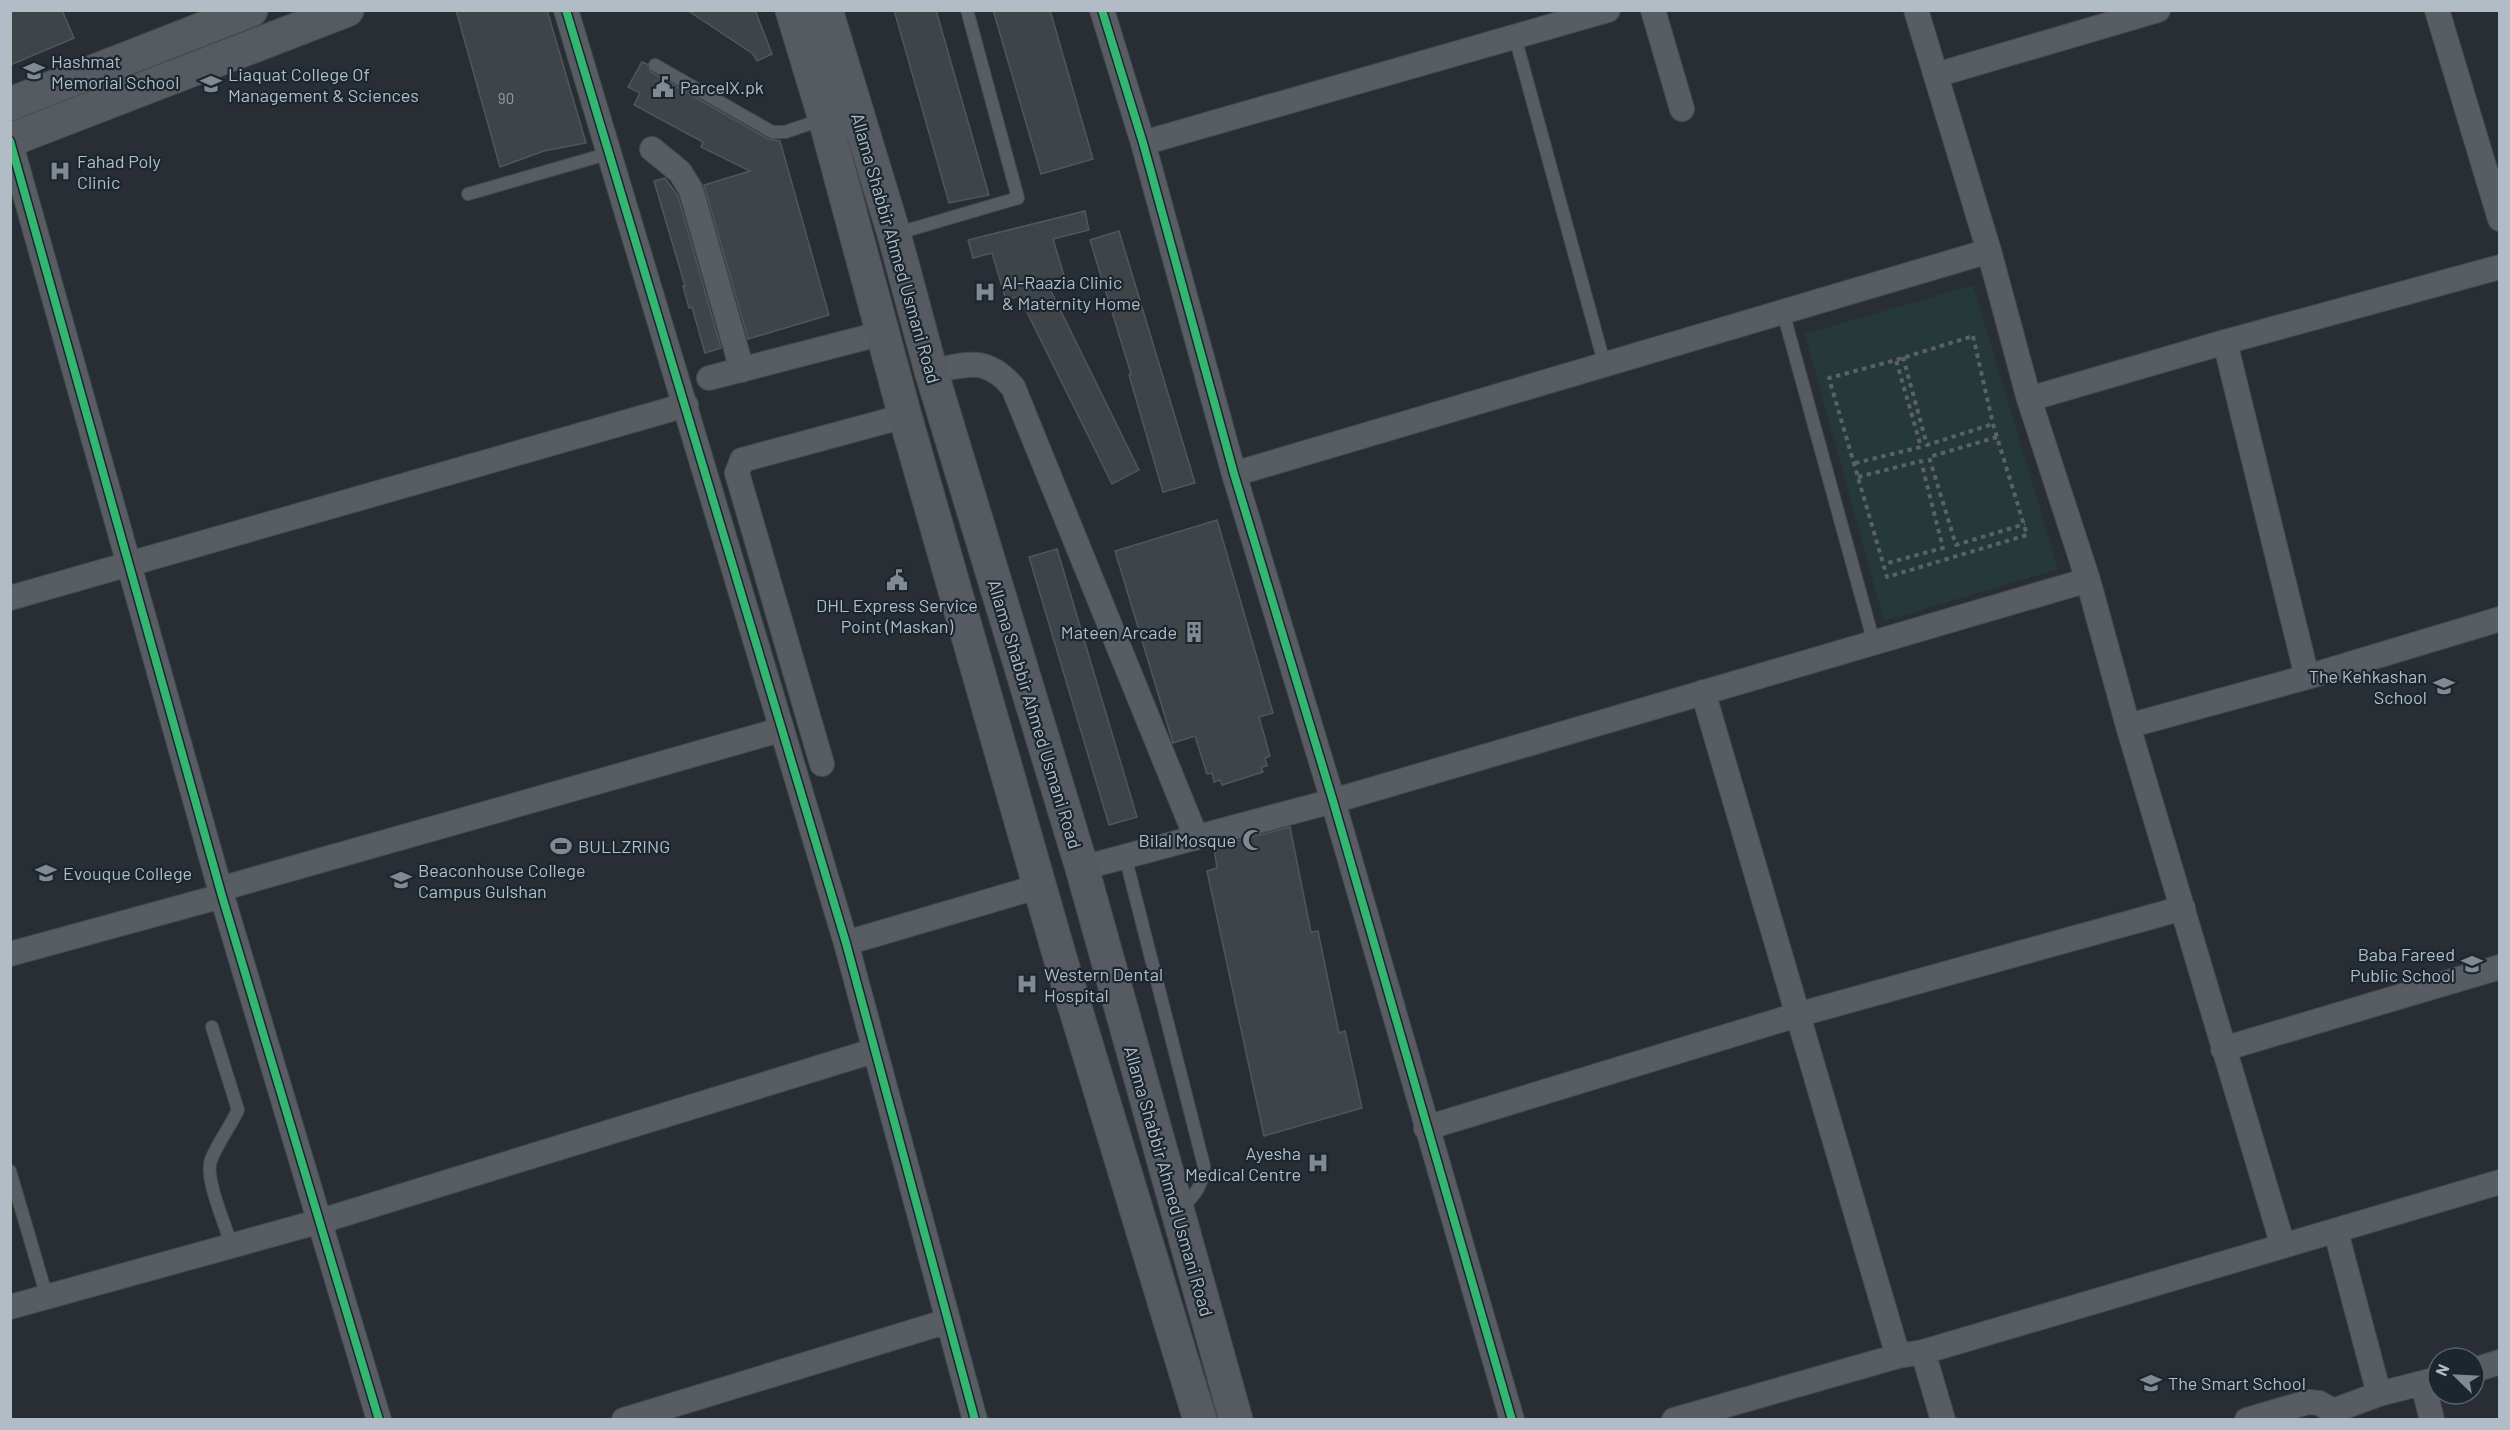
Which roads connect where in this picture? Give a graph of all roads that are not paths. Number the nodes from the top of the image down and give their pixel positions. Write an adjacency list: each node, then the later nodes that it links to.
1 (250, 10): 16 (main road)
2 (347, 10): 19 (main road)
3 (566, 10): 22 (street)
4 (792, 10): 18 (main road, Allama Shabbir Ahmed Usmani Road)
5 (826, 10): 25 (main road, Allama Shabbir Ahmed Usmani Road)
6 (967, 10): 25 (lane)
7 (1102, 10): 20 (street)
8 (1608, 10): 13 (street)
9 (1653, 10): 17 (street)
10 (1916, 10): 15 (street)
11 (2158, 10): 15 (street)
12 (2437, 10): 24 (street)
13 (1515, 37): 20 (street); 31 (lane)
14 (655, 65): 18 (lane)
15 (1936, 75): 26 (street)
16 (10, 104)
17 (1682, 109)
18 (825, 119): 29 (main road, Allama Shabbir Ahmed Usmani Road)
19 (10, 141): 39 (street)
20 (1143, 143): 38 (street)
21 (652, 149): 32 (street)
22 (610, 153): 23 (lane); 36 (street)
23 (468, 194)
24 (2499, 219)
25 (894, 234): 33 (main road, Allama Shabbir Ahmed Usmani Road)
26 (1989, 251): 28 (street); 35 (street)
27 (2499, 267): 30 (street)
28 (1783, 312): 31 (street); 43 (lane)
29 (883, 333): 32 (street); 37 (main road, Allama Shabbir Ahmed Usmani Road)
30 (2225, 342): 35 (street); 44 (street)
31 (1605, 366): 38 (street)
32 (742, 370): 34 (street)
33 (931, 371): 50 (street); 52 (main road, Allama Shabbir Ahmed Usmani Road)
34 (709, 378)
35 (2029, 399): 40 (street)
36 (686, 405): 39 (street); 47 (street)
37 (905, 416): 48 (street); 53 (main road, Allama Shabbir Ahmed Usmani Road)
38 (1234, 474): 49 (street)
39 (130, 563): 41 (street); 54 (street)
40 (2088, 580): 43 (street); 46 (street)
41 (10, 598)
42 (2499, 619): 44 (street)
43 (1874, 643): 45 (street)
44 (2307, 677): 46 (street)
45 (1703, 692): 49 (street); 59 (street)
46 (2128, 726): 55 (street)
47 (780, 730): 54 (street); 56 (street)
48 (822, 764)
49 (1333, 801): 50 (street); 63 (street)
50 (1197, 837): 51 (street)
51 (1125, 856): 52 (street); 66 (lane)
52 (1082, 868): 66 (main road, Allama Shabbir Ahmed Usmani Road)
53 (1040, 886): 56 (street); 82 (main road, Allama Shabbir Ahmed Usmani Road)
54 (221, 893): 57 (street); 67 (street)
55 (2183, 908): 59 (street); 61 (street)
56 (846, 943): 62 (street)
57 (10, 954)
58 (2499, 967): 61 (street)
59 (1797, 1016): 63 (street); 75 (street)
60 (212, 1027): 69 (lane)
61 (2223, 1049): 70 (street)
62 (873, 1052): 67 (street); 73 (street)
63 (1426, 1128): 84 (street)
64 (10, 1171): 71 (lane)
65 (2499, 1182): 68 (street)
66 (1177, 1211): 83 (main road, Allama Shabbir Ahmed Usmani Road)
67 (321, 1221): 69 (street); 79 (street)
68 (2336, 1232): 70 (street); 77 (street)
69 (232, 1246): 71 (street)
70 (2283, 1246): 74 (street)
71 (47, 1297): 72 (street)
72 (10, 1307)
73 (948, 1321): 80 (street); 81 (street)
74 (1923, 1352): 75 (street); 86 (street)
75 (1898, 1356): 85 (street)
76 (2426, 1383): 77 (street)
77 (2379, 1394): 78 (street)
78 (2334, 1415): 87 (street)
79 (379, 1419)
80 (624, 1419)
81 (975, 1419)
82 (1200, 1419)
83 (1236, 1419)
84 (1512, 1419)
85 (1674, 1419)
86 (1943, 1419)
87 (2247, 1419)

